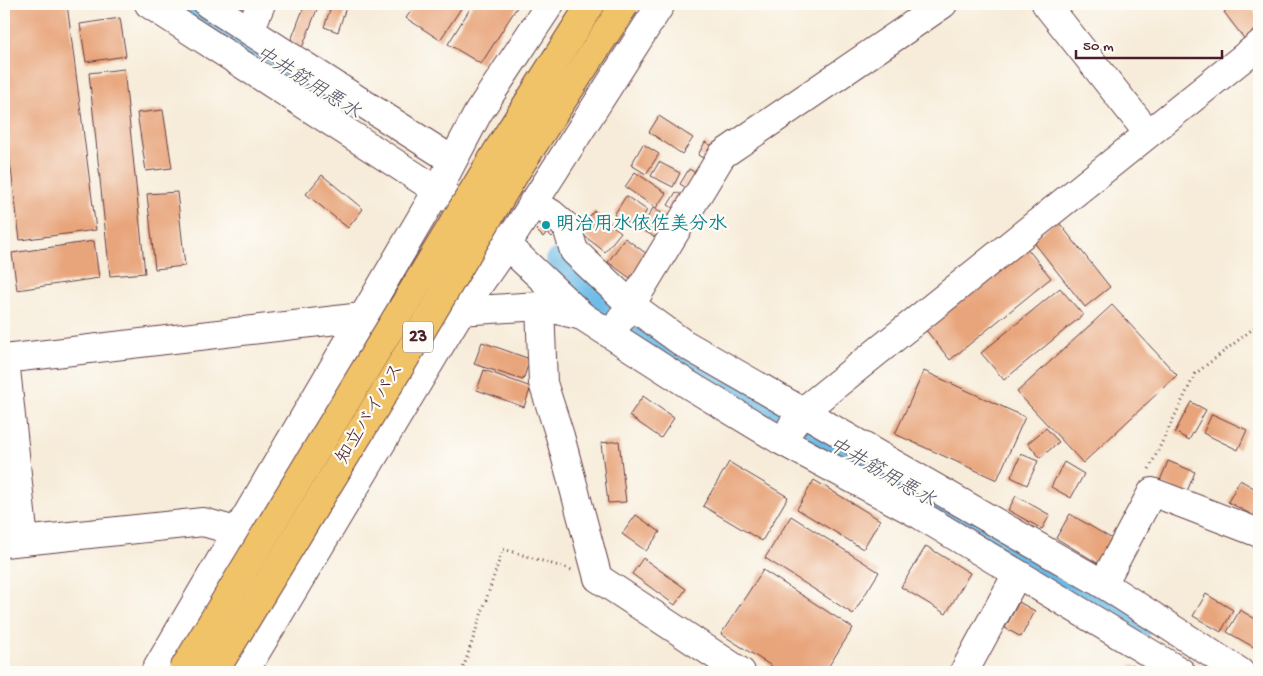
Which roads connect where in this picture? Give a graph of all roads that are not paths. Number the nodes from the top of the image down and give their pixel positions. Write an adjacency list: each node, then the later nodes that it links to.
1 (149, 4): 14 (street)
2 (208, 4): 10 (street)
3 (261, 4): 10 (street)
4 (550, 4): 13 (street)
5 (591, 4): 32 (highway, 知立バイパス / 23, bridge)
6 (625, 4): 33 (highway, 知立バイパス / 23, bridge)
7 (661, 4): 15 (street)
8 (943, 4): 21 (street)
9 (1046, 4): 12 (street)
10 (250, 30): 13 (street)
11 (1259, 45): 12 (street)
12 (1148, 133): 23 (street)
13 (452, 160): 14 (street)
14 (438, 189): 16 (street); 20 (street)
15 (533, 202): 16 (street); 21 (street)
16 (508, 243): 18 (street); 19 (street)
17 (540, 306): 18 (street); 19 (street); 35 (street)
18 (460, 312): 20 (street); 28 (street)
19 (582, 316): 21 (street)
20 (362, 317): 22 (street); 25 (street)
21 (621, 319): 23 (street); 24 (street)
22 (5, 359): 27 (street)
23 (802, 412): 24 (street); 30 (street)
24 (780, 440): 29 (street)
25 (239, 532): 27 (street); 28 (street); 31 (street)
26 (1259, 533): 30 (street)
27 (14, 542)
28 (308, 566): 34 (street)
29 (1017, 574): 36 (street); 37 (street)
30 (1103, 584): 38 (street)
31 (155, 672)
32 (182, 672)
33 (214, 672)
34 (244, 672)
35 (741, 672)
36 (964, 672)
37 (1181, 672)
38 (1240, 672)

